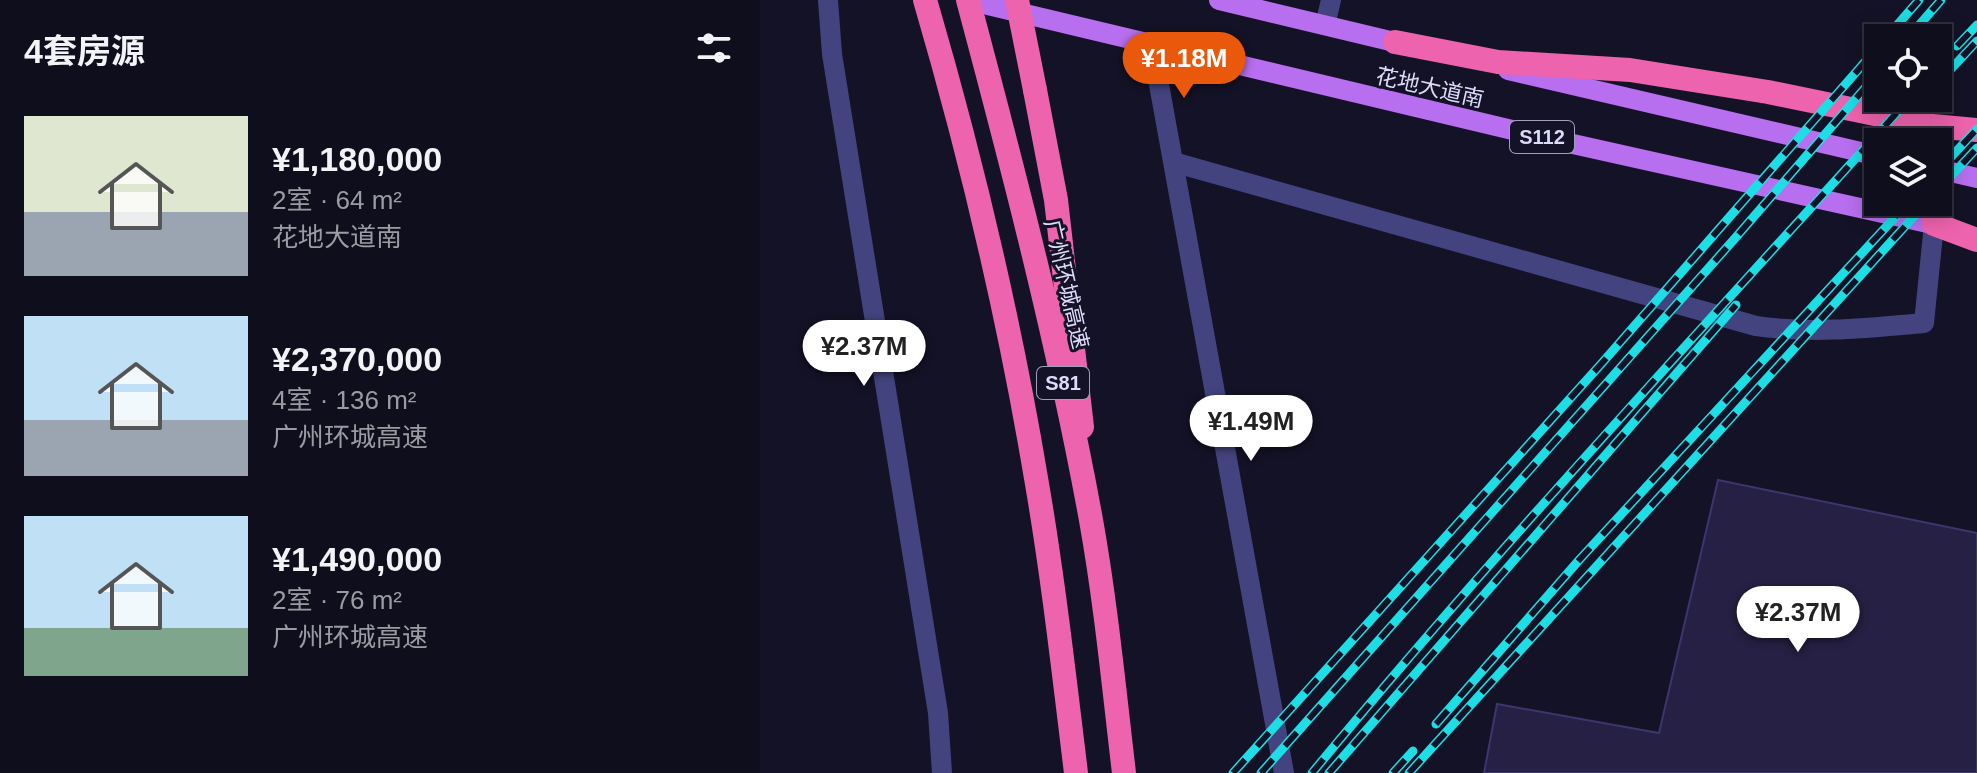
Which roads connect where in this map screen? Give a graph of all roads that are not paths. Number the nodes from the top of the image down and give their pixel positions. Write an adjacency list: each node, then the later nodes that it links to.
1 (828, 0): 21 (street)
2 (923, 0): 22 (highway, S81)
3 (967, 0): 10 (main road, 花地大道南 / S112); 20 (highway, 广州环城高速 / S81, bridge)
4 (1017, 0): 11 (highway, bridge)
5 (1026, 0): 11 (highway, bridge)
6 (1219, 0): 8 (main road, 花地大道南)
7 (1331, 0): 8 (street)
8 (1325, 25): 9 (main road, 花地大道南)
9 (1395, 42): 12 (highway); 13 (main road, 花地大道南)
10 (1152, 46): 14 (street); 17 (main road, 花地大道南 / S112)
11 (1035, 90): 20 (highway, bridge)
12 (1977, 130)
13 (1864, 153)
14 (1173, 162): 17 (street); 24 (street)
15 (1952, 172): 16 (main road)
16 (1977, 178)
17 (1934, 224): 18 (main road, 花地大道南 / S112); 19 (highway)
18 (1977, 233)
19 (1977, 240)
20 (1100, 581): 23 (highway, 广州环城高速 / S81, bridge)
21 (942, 773)
22 (1076, 773)
23 (1124, 773)
24 (1284, 773)

